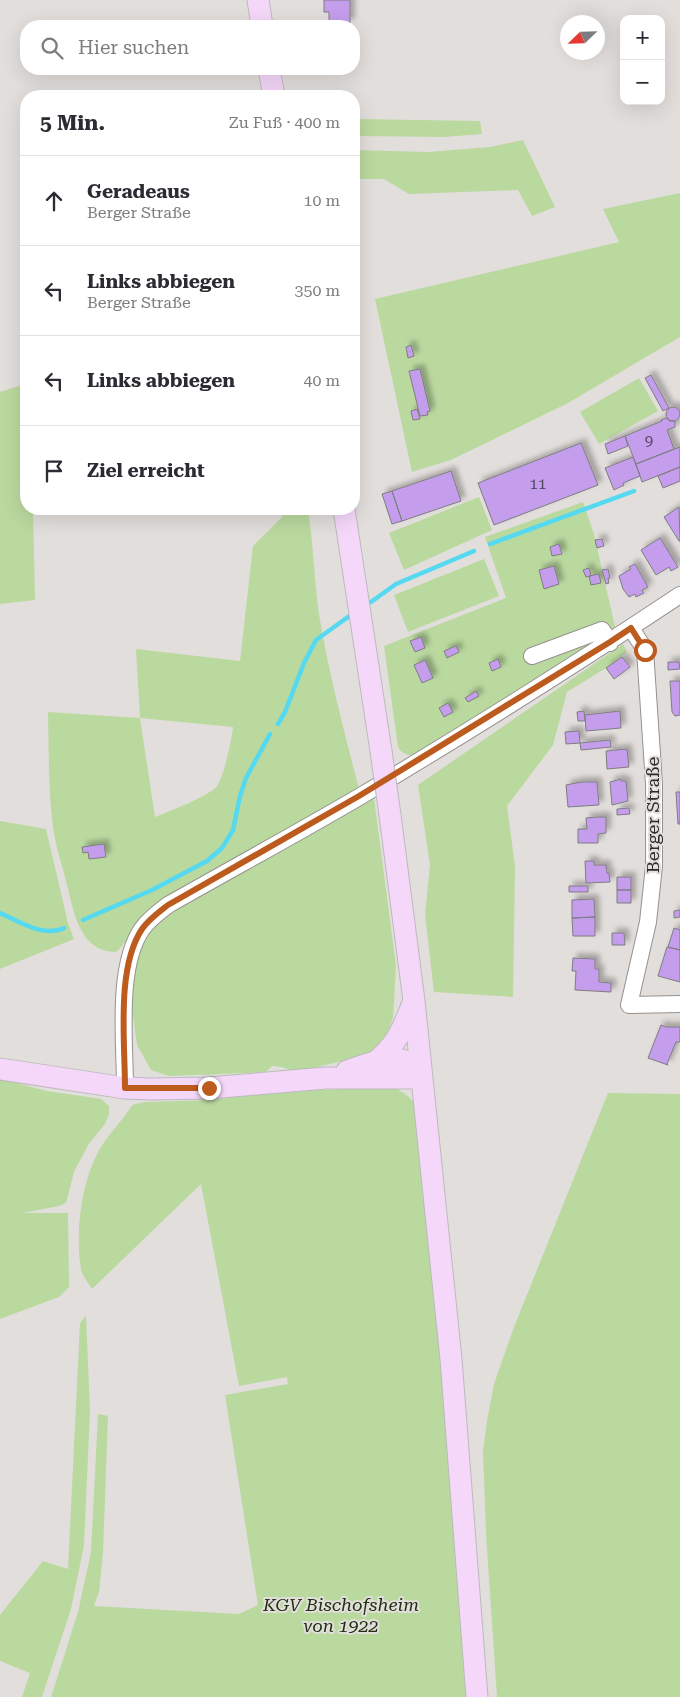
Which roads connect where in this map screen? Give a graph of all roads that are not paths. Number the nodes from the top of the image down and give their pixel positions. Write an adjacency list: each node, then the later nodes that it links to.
1 (258, 0): 2 (main road)
2 (261, 20)
3 (270, 75): 4 (main road)
4 (273, 90)
5 (345, 515): 10 (main road, bridge)
6 (680, 595): 7 (street)
7 (631, 628): 8 (street); 11 (street, Berger Straße)
8 (610, 642): 9 (street); 16 (street)
9 (532, 656)
10 (414, 1001): 12 (main road); 15 (main road)
11 (680, 1004)
12 (374, 1063): 14 (main road); 15 (main road)
13 (0, 1069): 16 (main road)
14 (326, 1078): 15 (main road); 16 (main road)
15 (422, 1078): 17 (main road)
16 (125, 1088)
17 (476, 1697)

